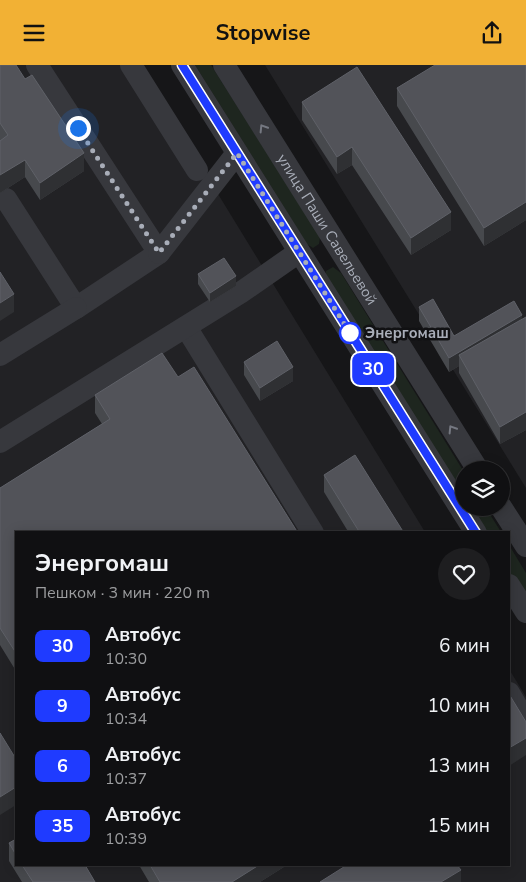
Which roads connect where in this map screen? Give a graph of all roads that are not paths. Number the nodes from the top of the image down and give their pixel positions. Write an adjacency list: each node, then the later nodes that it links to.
1 (37, 65): 9 (street)
2 (131, 65): 6 (street)
3 (182, 65): 5 (street)
4 (224, 65): 14 (street, улица Паши Савельевой, one-way to 4)
5 (237, 153): 8 (street); 9 (street)
6 (197, 170)
7 (6, 199): 10 (street)
8 (299, 252): 11 (street); 17 (street)
9 (159, 253): 10 (street)
10 (76, 308): 12 (street)
11 (186, 327): 13 (street); 16 (street)
12 (0, 355)
13 (0, 442)
14 (472, 461)
15 (507, 516): 18 (street)
16 (312, 531)
17 (475, 531)
18 (526, 546)
19 (510, 587): 20 (street)
20 (526, 612)
21 (510, 695): 22 (street)
22 (526, 722)

